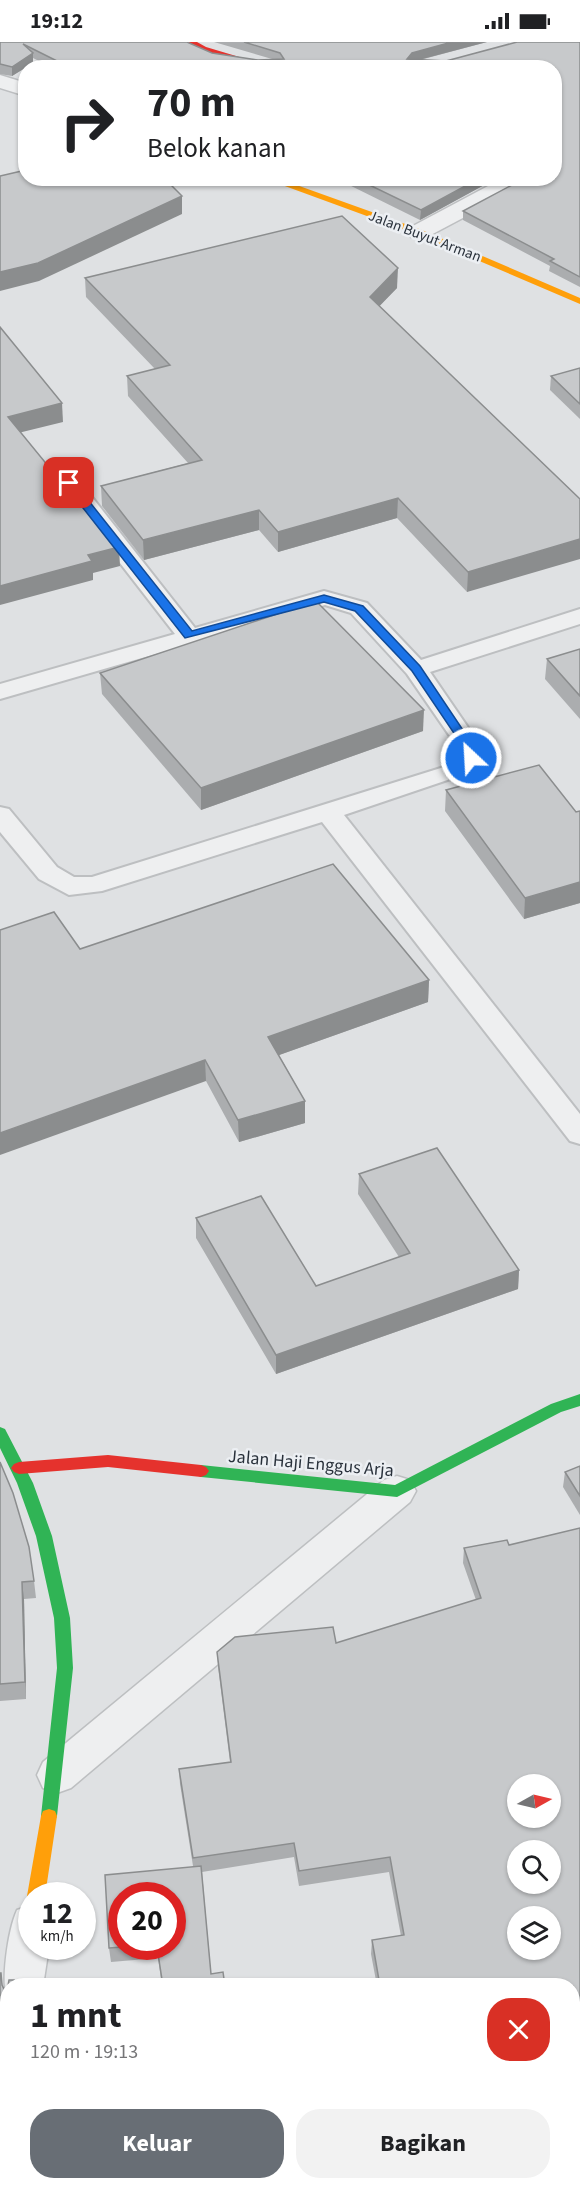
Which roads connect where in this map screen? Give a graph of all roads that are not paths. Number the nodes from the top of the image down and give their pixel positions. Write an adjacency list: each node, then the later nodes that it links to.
1 (191, 42): 2 (street)
2 (243, 60)
3 (0, 81): 4 (street)
4 (18, 87)
5 (291, 186): 7 (street, Jalan Buyut Arman)
6 (506, 186): 7 (street)
7 (419, 232): 8 (street, Jalan Buyut Arman)
8 (580, 301)
9 (69, 483): 11 (lane)
10 (580, 616): 12 (lane)
11 (189, 636): 12 (lane); 13 (lane)
12 (416, 669): 14 (lane)
13 (0, 693)
14 (328, 812): 15 (lane); 16 (lane)
15 (0, 814)
16 (580, 1134)
17 (580, 1400): 20 (street, Jalan Haji Enggus Arja)
18 (0, 1433): 19 (street)
19 (19, 1468): 20 (street, Jalan Haji Enggus Arja); 21 (street)
20 (397, 1491): 21 (street)
21 (57, 1775): 22 (street)
22 (38, 1882)
23 (26, 1960): 24 (street)
24 (22, 1978)

